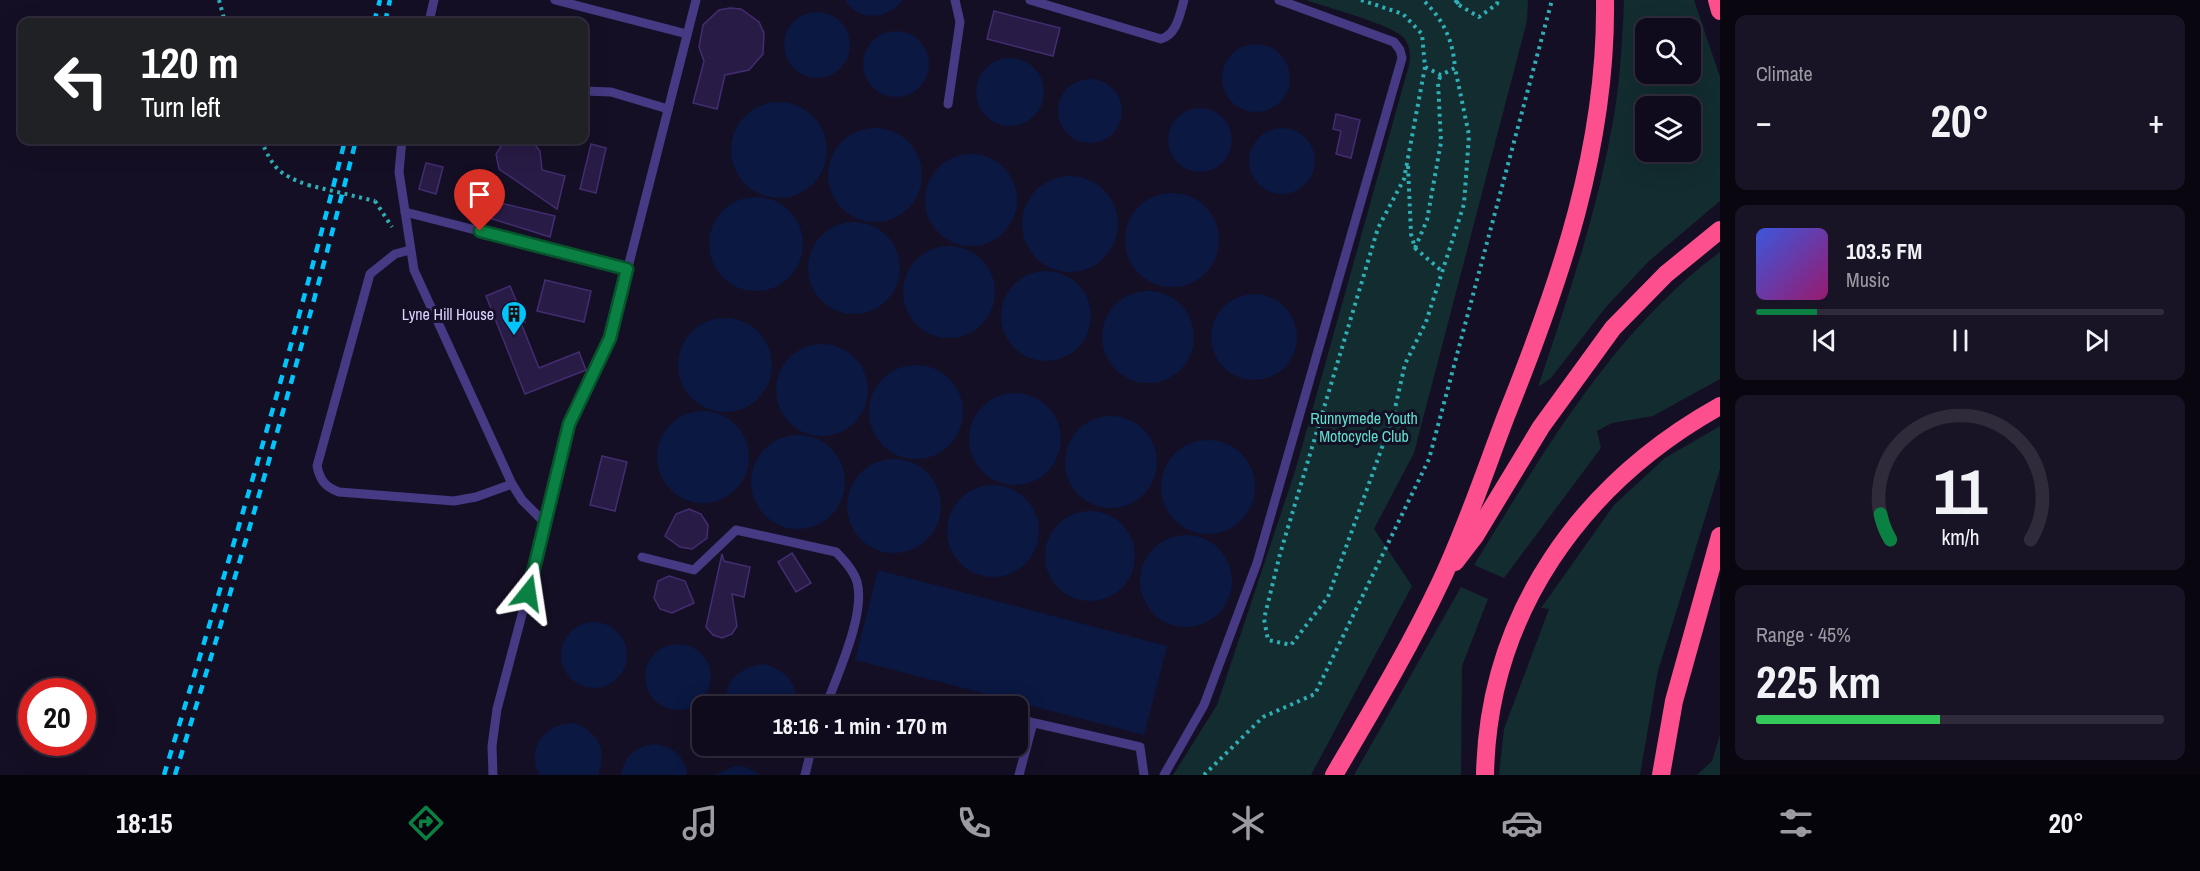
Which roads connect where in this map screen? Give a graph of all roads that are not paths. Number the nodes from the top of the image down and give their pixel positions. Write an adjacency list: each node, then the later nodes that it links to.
1 (434, 0): 11 (lane)
2 (555, 0): 12 (lane)
3 (696, 0): 12 (lane)
4 (955, 0): 14 (lane)
5 (1030, 0): 6 (lane)
6 (1184, 0)
7 (1279, 0): 35 (lane)
8 (1605, 0): 26 (highway)
9 (1716, 0): 10 (highway)
10 (1720, 11)
11 (430, 18)
12 (687, 34): 15 (lane)
13 (588, 91): 15 (lane)
14 (948, 104)
15 (668, 109): 20 (lane)
16 (402, 144): 17 (lane)
17 (405, 212): 19 (lane); 20 (lane)
18 (1716, 233): 26 (highway)
19 (410, 250): 22 (lane); 22 (lane)
20 (627, 269): 23 (lane)
21 (1720, 406): 37 (highway)
22 (512, 484): 23 (lane)
23 (546, 524): 31 (lane)
24 (1720, 536): 38 (highway)
25 (642, 557): 27 (lane)
26 (1441, 580): 36 (highway)
27 (829, 696)
28 (1028, 722): 29 (lane)
29 (1033, 723): 33 (lane); 34 (lane)
30 (810, 756): 32 (lane)
31 (493, 775)
32 (805, 775)
33 (1019, 775)
34 (1144, 775)
35 (1164, 775)
36 (1334, 775)
37 (1485, 775)
38 (1661, 775)

